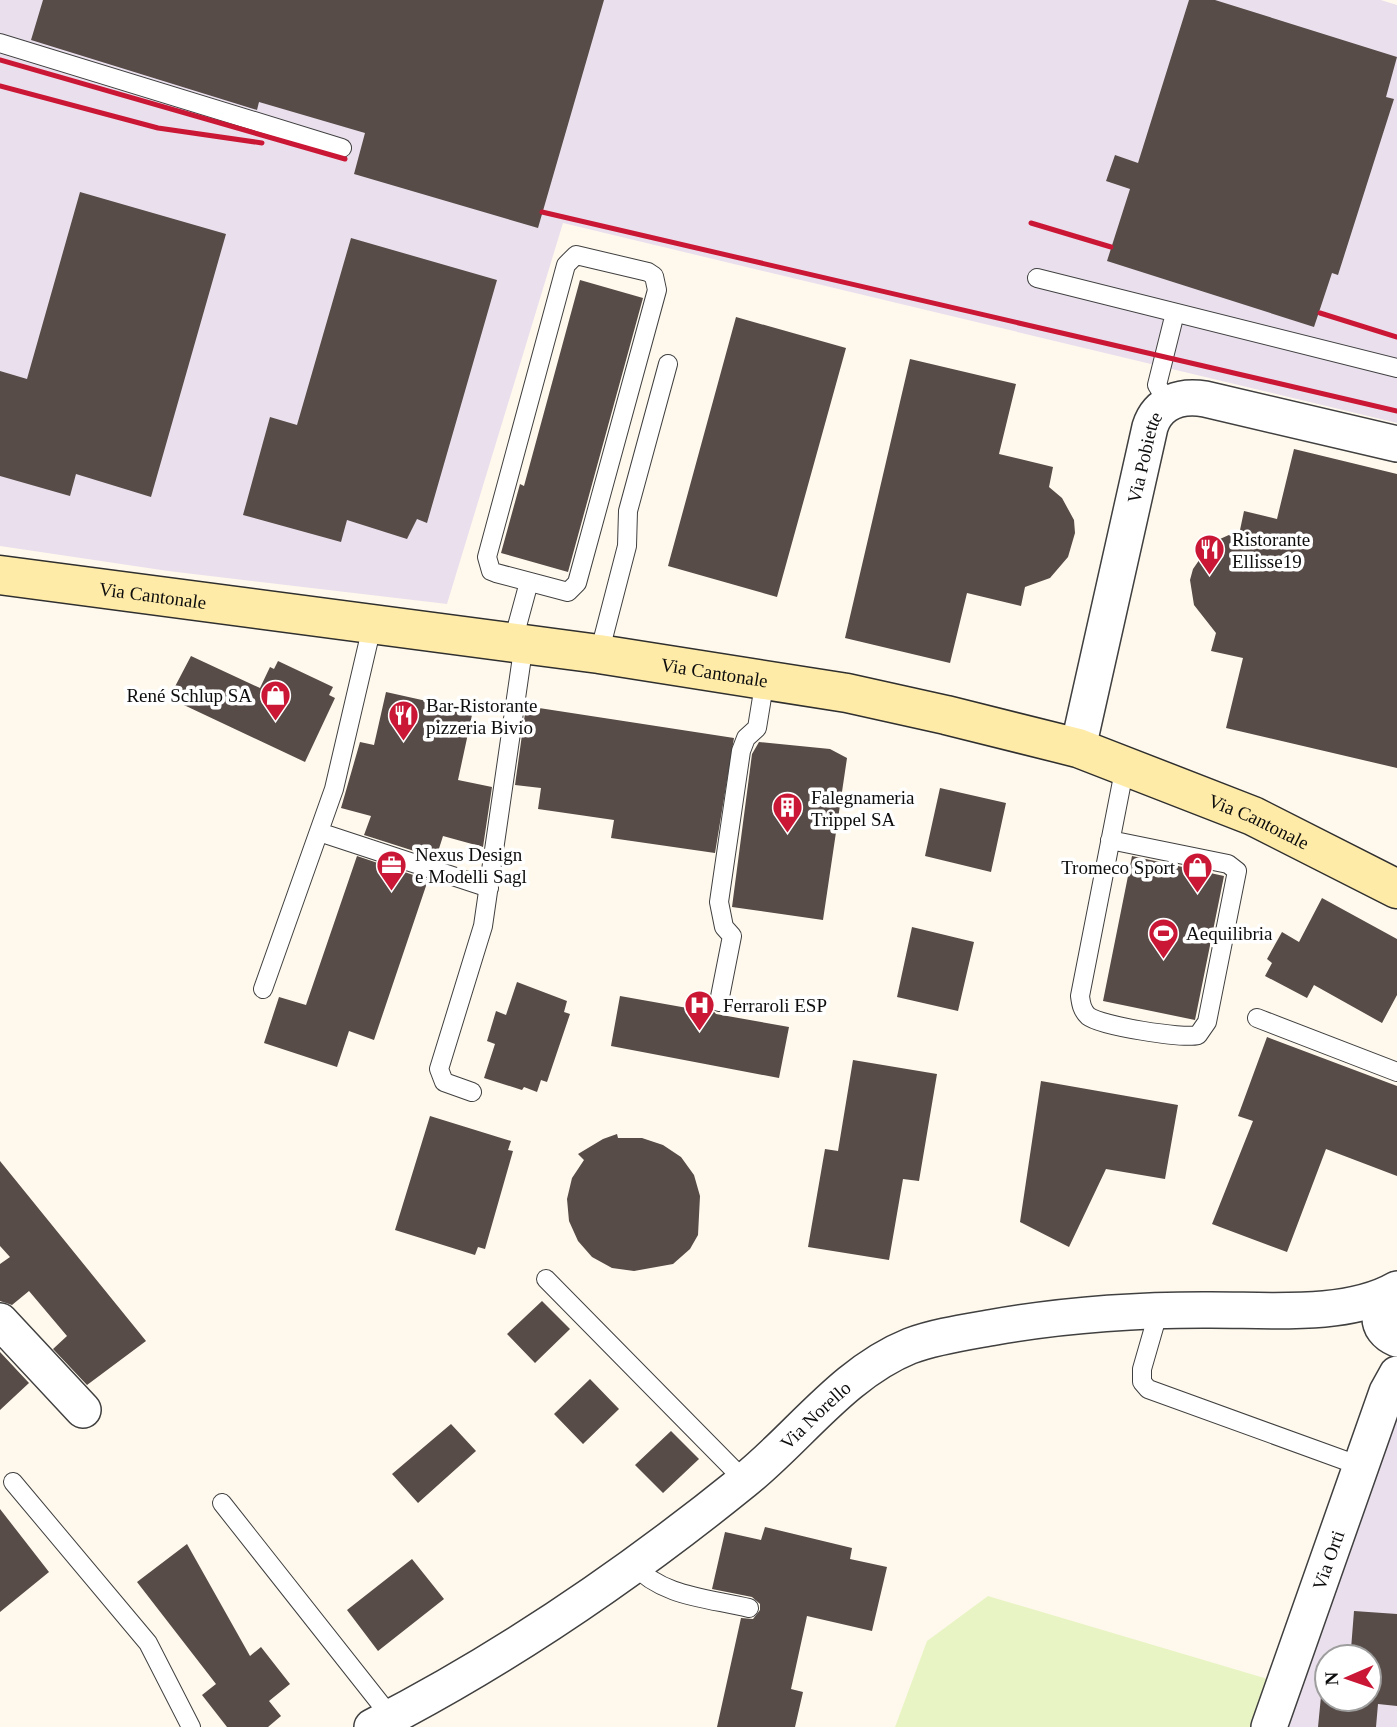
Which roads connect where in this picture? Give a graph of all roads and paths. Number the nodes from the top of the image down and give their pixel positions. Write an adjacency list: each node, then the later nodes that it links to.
1 (0, 43): 2 (lane)
2 (342, 148)
3 (1037, 278): 4 (lane)
4 (1175, 313): 6 (lane); 7 (lane)
5 (668, 364): 13 (lane)
6 (1397, 368)
7 (1168, 403): 8 (street, Via Pobiette); 15 (street, Via Pobiette)
8 (1397, 444)
9 (0, 575): 11 (main road, Via Cantonale)
10 (529, 582): 10 (lane); 12 (lane)
11 (373, 622): 12 (main road, Via Cantonale); 17 (lane)
12 (518, 642): 13 (main road, Via Cantonale); 19 (lane)
13 (599, 654): 14 (main road, Via Cantonale)
14 (765, 679): 15 (main road, Via Cantonale); 22 (lane)
15 (1077, 748): 16 (main road, Via Cantonale)
16 (1125, 766): 18 (lane); 20 (main road, Via Cantonale)
17 (319, 832): 19 (lane); 21 (lane)
18 (1110, 840): 18 (lane)
19 (489, 888): 25 (lane)
20 (1397, 889)
21 (263, 989)
22 (719, 1002)
23 (1257, 1018): 24 (lane)
24 (1397, 1072)
25 (472, 1092)
26 (546, 1279): 35 (lane)
27 (1395, 1290): 28 (street, Via Norello); 31 (street, Via Norello)
28 (1332, 1308): 29 (street, Via Norello); 31 (street, Via Norello)
29 (1159, 1310): 34 (lane); 35 (street, Via Norello)
30 (0, 1321): 33 (street)
31 (1389, 1334): 32 (street, Via Orti)
32 (1392, 1383): 34 (street, Via Orti)
33 (83, 1410)
34 (1363, 1467): 42 (street, Via Orti)
35 (745, 1481): 38 (street, Via Norello)
36 (13, 1482): 41 (lane)
37 (222, 1503): 40 (lane)
38 (634, 1564): 39 (lane); 40 (street, Via Norello)
39 (749, 1608)
40 (382, 1722)
41 (191, 1727)
42 (1269, 1727)

